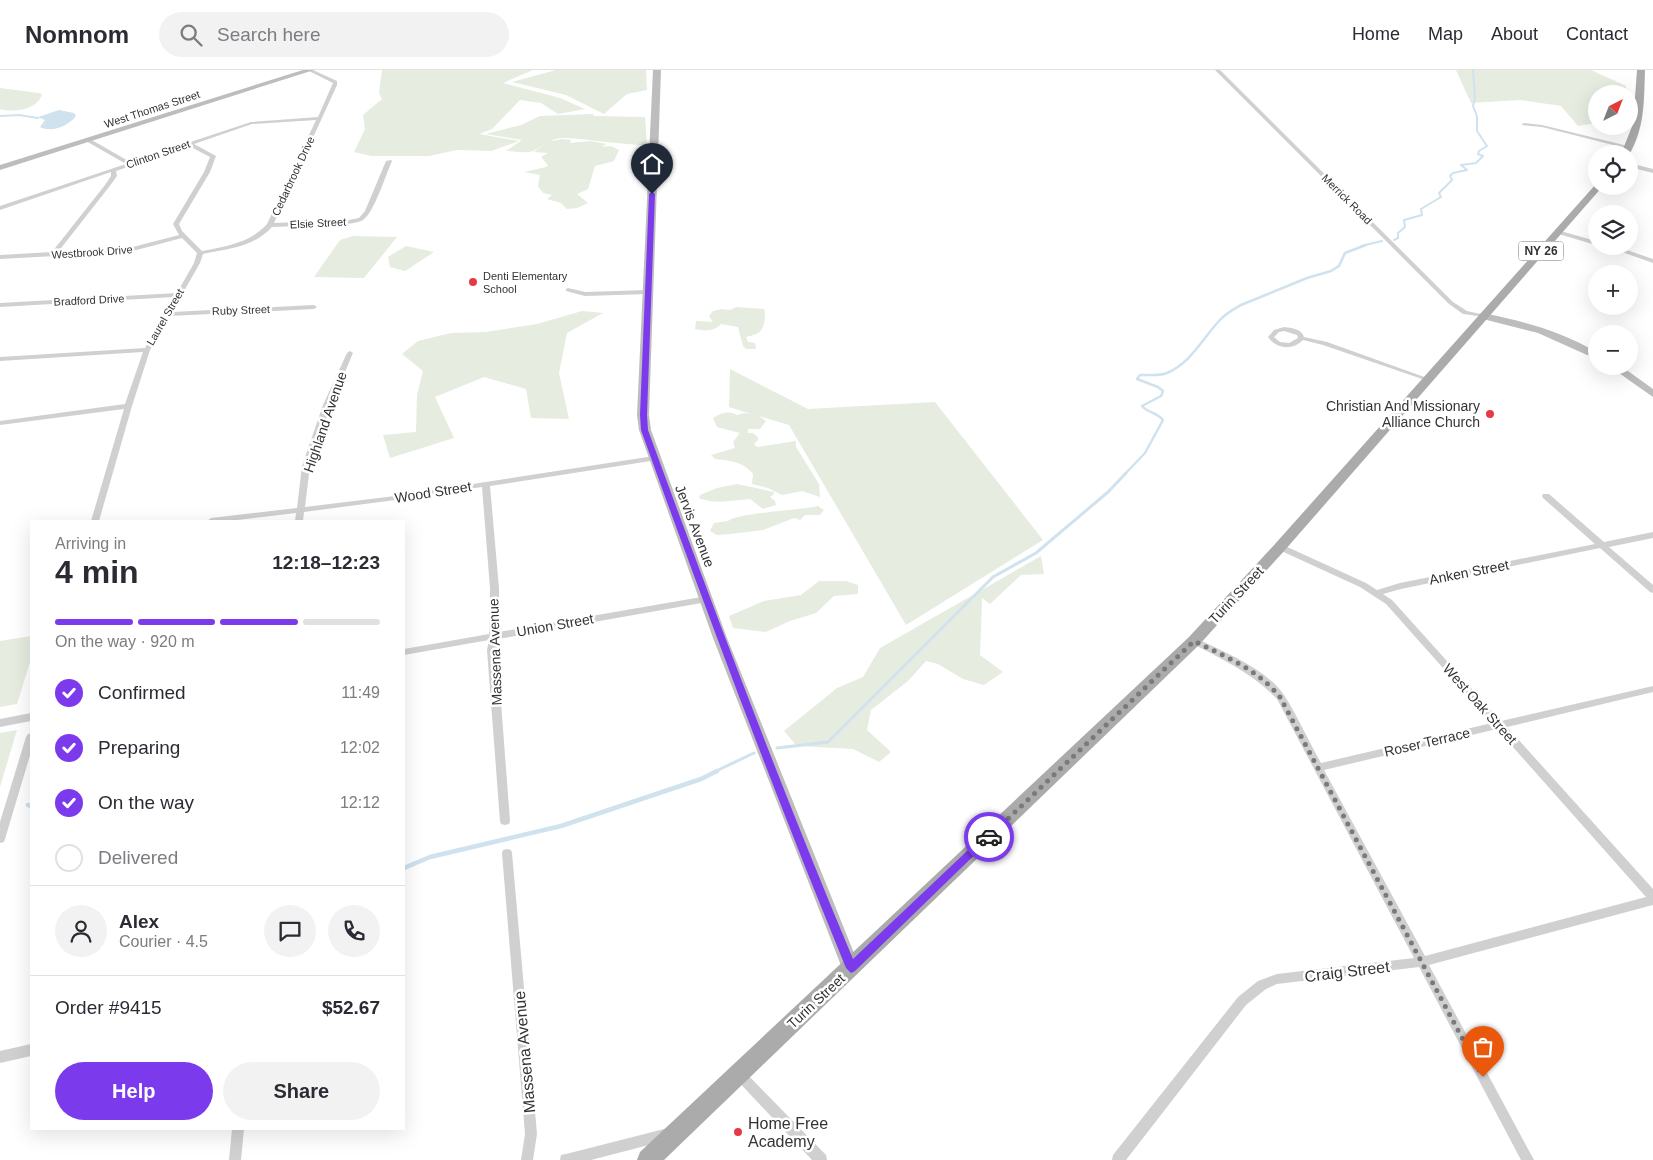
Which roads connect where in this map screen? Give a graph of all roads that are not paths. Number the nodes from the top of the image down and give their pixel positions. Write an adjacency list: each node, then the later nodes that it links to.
1 (310, 70): 5 (street, Cedarbrook Drive); 7 (street, West Thomas Street)
2 (657, 70): 29 (street, Jervis Avenue)
3 (1217, 70): 34 (street, Merrick Road)
4 (1641, 70): 10 (main road)
5 (320, 118): 8 (street, Clinton Street); 19 (street, Cedarbrook Drive)
6 (1524, 124): 9 (street)
7 (88, 140): 12 (street); 14 (street, West Thomas Street)
8 (190, 144): 12 (street, Clinton Street); 21 (street)
9 (1607, 145)
10 (1630, 145)
11 (389, 160): 19 (street, Elsie Street)
12 (130, 164): 15 (street, Clinton Street)
13 (1638, 167): 16 (street)
14 (0, 168)
15 (113, 170): 18 (street, Clinton Street); 24 (street)
16 (1653, 171)
17 (1591, 195): 20 (main road, Turin Street / NY 26)
18 (0, 208)
19 (270, 225): 23 (street, Cedarbrook Drive)
20 (1557, 232): 22 (street); 34 (main road, Turin Street / NY 26)
21 (182, 236): 23 (street); 24 (street, Westbrook Drive)
22 (1588, 241)
23 (200, 253): 30 (street, Laurel Street)
24 (53, 255): 26 (street, Westbrook Drive)
25 (1635, 255): 27 (street)
26 (0, 258)
27 (1653, 261)
28 (568, 290): 29 (street)
29 (648, 292): 45 (street, Jervis Avenue)
30 (178, 295): 31 (street, Bradford Drive); 33 (street, Laurel Street)
31 (0, 305)
32 (314, 307): 33 (street, Ruby Street)
33 (167, 314): 36 (street, Laurel Street)
34 (1483, 316): 37 (street); 41 (main road, Turin Street / NY 26)
35 (1301, 338): 41 (street)
36 (147, 350): 39 (street); 43 (street, Laurel Street)
37 (1588, 351)
38 (350, 353): 48 (street, Highland Avenue)
39 (0, 359)
40 (1627, 375): 42 (street)
41 (1427, 380): 54 (main road, Turin Street / NY 26)
42 (1653, 394)
43 (128, 406): 44 (street); 49 (street, Laurel Street)
44 (0, 423)
45 (654, 458): 46 (street, Wood Street); 57 (street, Jervis Avenue)
46 (486, 484): 48 (street, Wood Street); 58 (street, Massena Avenue)
47 (1546, 496): 53 (street)
48 (301, 510): 50 (street, Wood Street); 51 (street, Highland Avenue)
49 (95, 520)
50 (219, 520)
51 (299, 520)
52 (1653, 535): 53 (street)
53 (1602, 546): 55 (street); 56 (street, Anken Street)
54 (1280, 547): 56 (street, West Oak Street); 59 (main road, Turin Street / NY 26)
55 (1653, 590)
56 (1377, 593): 64 (street, West Oak Street)
57 (707, 599): 58 (street, Union Street); 72 (street, Jervis Avenue)
58 (495, 636): 60 (street, Union Street); 67 (street, Massena Avenue)
59 (1194, 641): 66 (street); 72 (main road, Turin Street / NY 26)
60 (405, 652)
61 (1653, 689): 64 (street, Roser Terrace)
62 (30, 717): 63 (street)
63 (0, 723)
64 (1499, 725): 66 (street, Roser Terrace); 70 (street, West Oak Street)
65 (30, 740): 68 (street)
66 (1318, 768): 71 (street)
67 (506, 821)
68 (0, 839)
69 (507, 853): 79 (street, Massena Avenue)
70 (1653, 898): 71 (street, Craig Street)
71 (1420, 962): 83 (street, Craig Street); 84 (street)
72 (851, 968): 75 (main road, Turin Street / NY 26)
73 (30, 1050): 74 (street)
74 (0, 1057)
75 (739, 1074): 77 (main road, Turin Street / NY 26); 82 (street)
76 (238, 1130): 78 (street)
77 (678, 1132): 80 (street); 81 (main road, Turin Street / NY 26)
78 (235, 1160)
79 (526, 1160)
80 (566, 1160)
81 (648, 1160)
82 (821, 1160)
83 (1118, 1160)
84 (1528, 1160)

